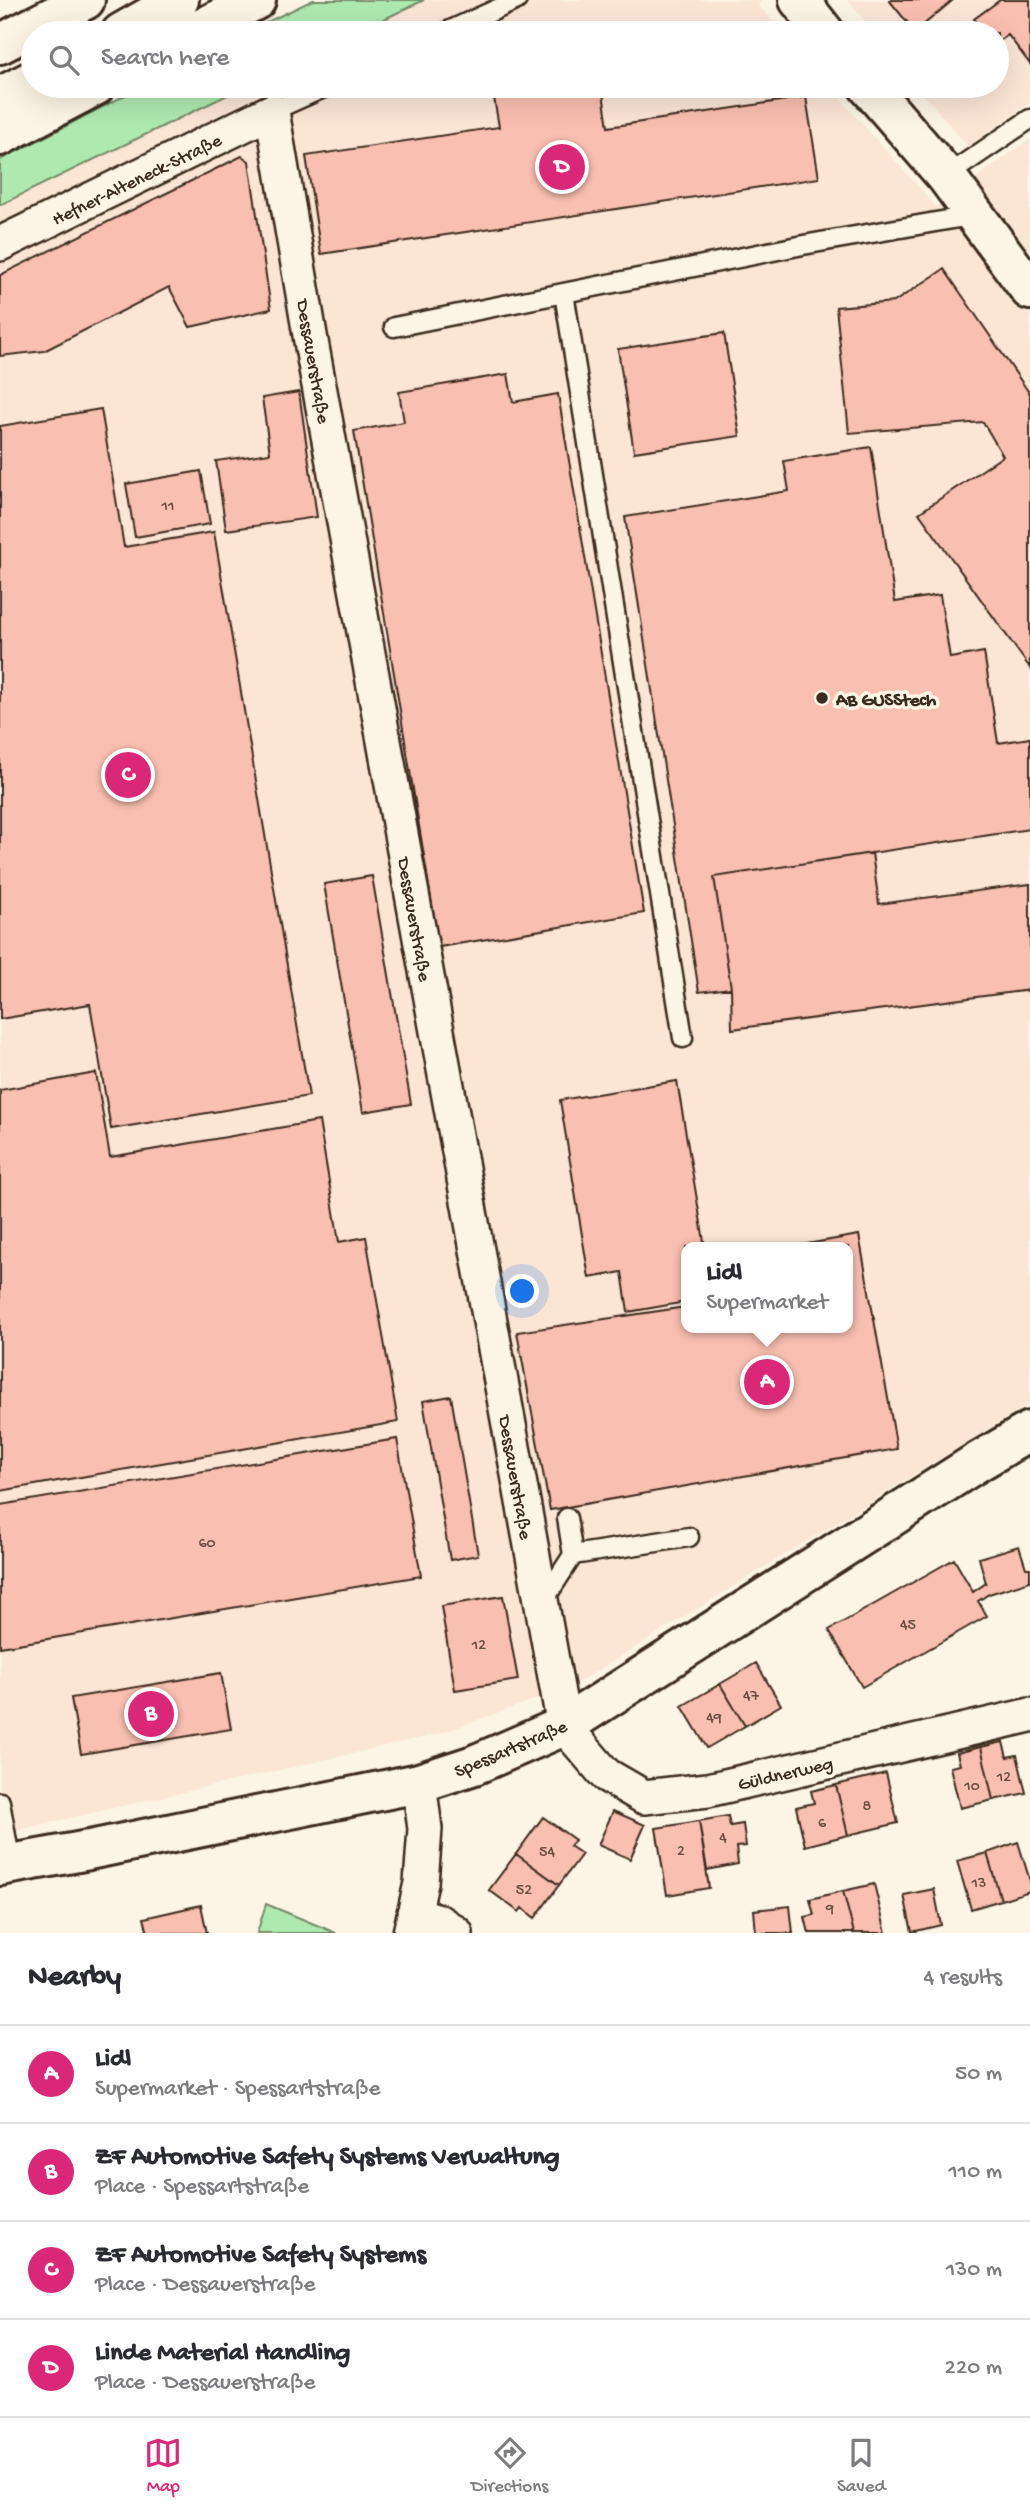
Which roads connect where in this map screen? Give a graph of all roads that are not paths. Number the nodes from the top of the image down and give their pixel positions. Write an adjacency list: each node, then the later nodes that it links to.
1 (85, 0): 6 (main road)
2 (179, 0): 7 (main road)
3 (256, 0): 8 (main road)
4 (517, 0): 9 (lane)
5 (799, 0): 10 (main road)
6 (44, 21)
7 (142, 21)
8 (216, 21)
9 (470, 21)
10 (816, 21)
11 (21, 33): 12 (main road)
12 (0, 44)
13 (21, 86): 14 (main road)
14 (0, 97)
15 (72, 98): 20 (main road)
16 (301, 98): 18 (lane)
17 (878, 98): 21 (main road)
18 (272, 111): 23 (street, Hefner-Alteneck-Straße); 32 (street, Dessauerstraße)
19 (1030, 119): 21 (lane)
20 (0, 136)
21 (946, 176): 22 (main road)
22 (976, 215): 24 (main road); 25 (lane)
23 (0, 244)
24 (1030, 290)
25 (564, 293): 26 (lane); 27 (lane)
26 (394, 327)
27 (683, 1038)
28 (1030, 1431): 34 (main road, Spessartstraße)
29 (567, 1518): 31 (lane)
30 (689, 1537): 31 (lane)
31 (573, 1555): 32 (lane)
32 (541, 1606): 34 (street, Dessauerstraße)
33 (1030, 1715): 34 (street, Güldnerweg)
34 (564, 1726): 35 (main road, Spessartstraße)
35 (419, 1783): 37 (main road, Spessartstraße); 38 (street)
36 (0, 1802): 37 (lane)
37 (5, 1865)
38 (412, 1923): 39 (street)
39 (456, 1933)

